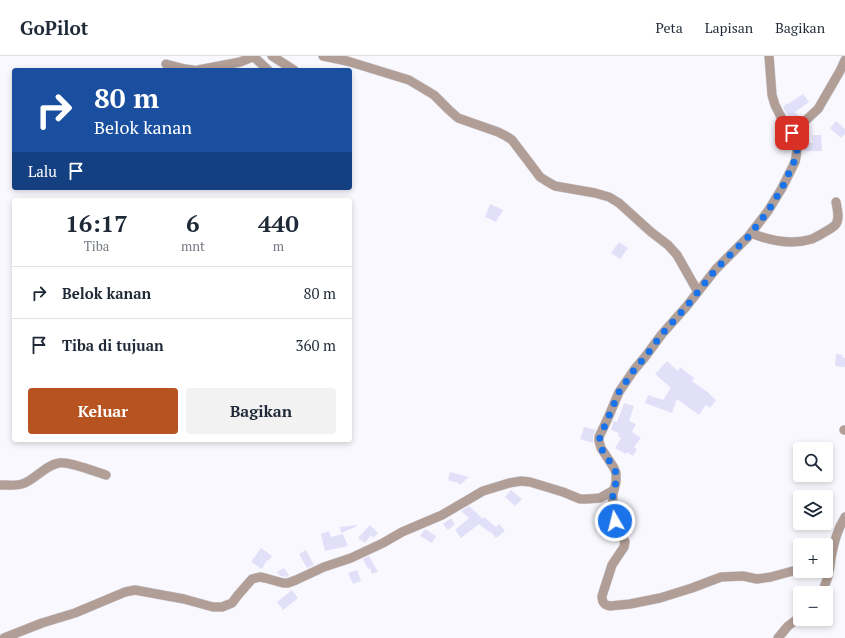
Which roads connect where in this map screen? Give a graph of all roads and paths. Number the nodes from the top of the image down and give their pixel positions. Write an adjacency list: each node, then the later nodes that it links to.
1 (254, 56): 8 (street); 9 (street)
2 (272, 56): 10 (street)
3 (323, 56): 14 (street)
4 (768, 56): 11 (street)
5 (845, 60): 11 (street)
6 (166, 64): 7 (street)
7 (181, 68)
8 (208, 68)
9 (266, 68)
10 (291, 68)
11 (792, 133): 13 (street)
12 (836, 202): 13 (street)
13 (751, 233): 14 (street)
14 (698, 292): 17 (street)
15 (106, 475): 16 (street)
16 (0, 485)
17 (614, 490): 20 (street); 22 (street)
18 (845, 517): 19 (street)
19 (833, 543)
20 (793, 571)
21 (793, 622): 23 (street)
22 (4, 638)
23 (778, 638)

